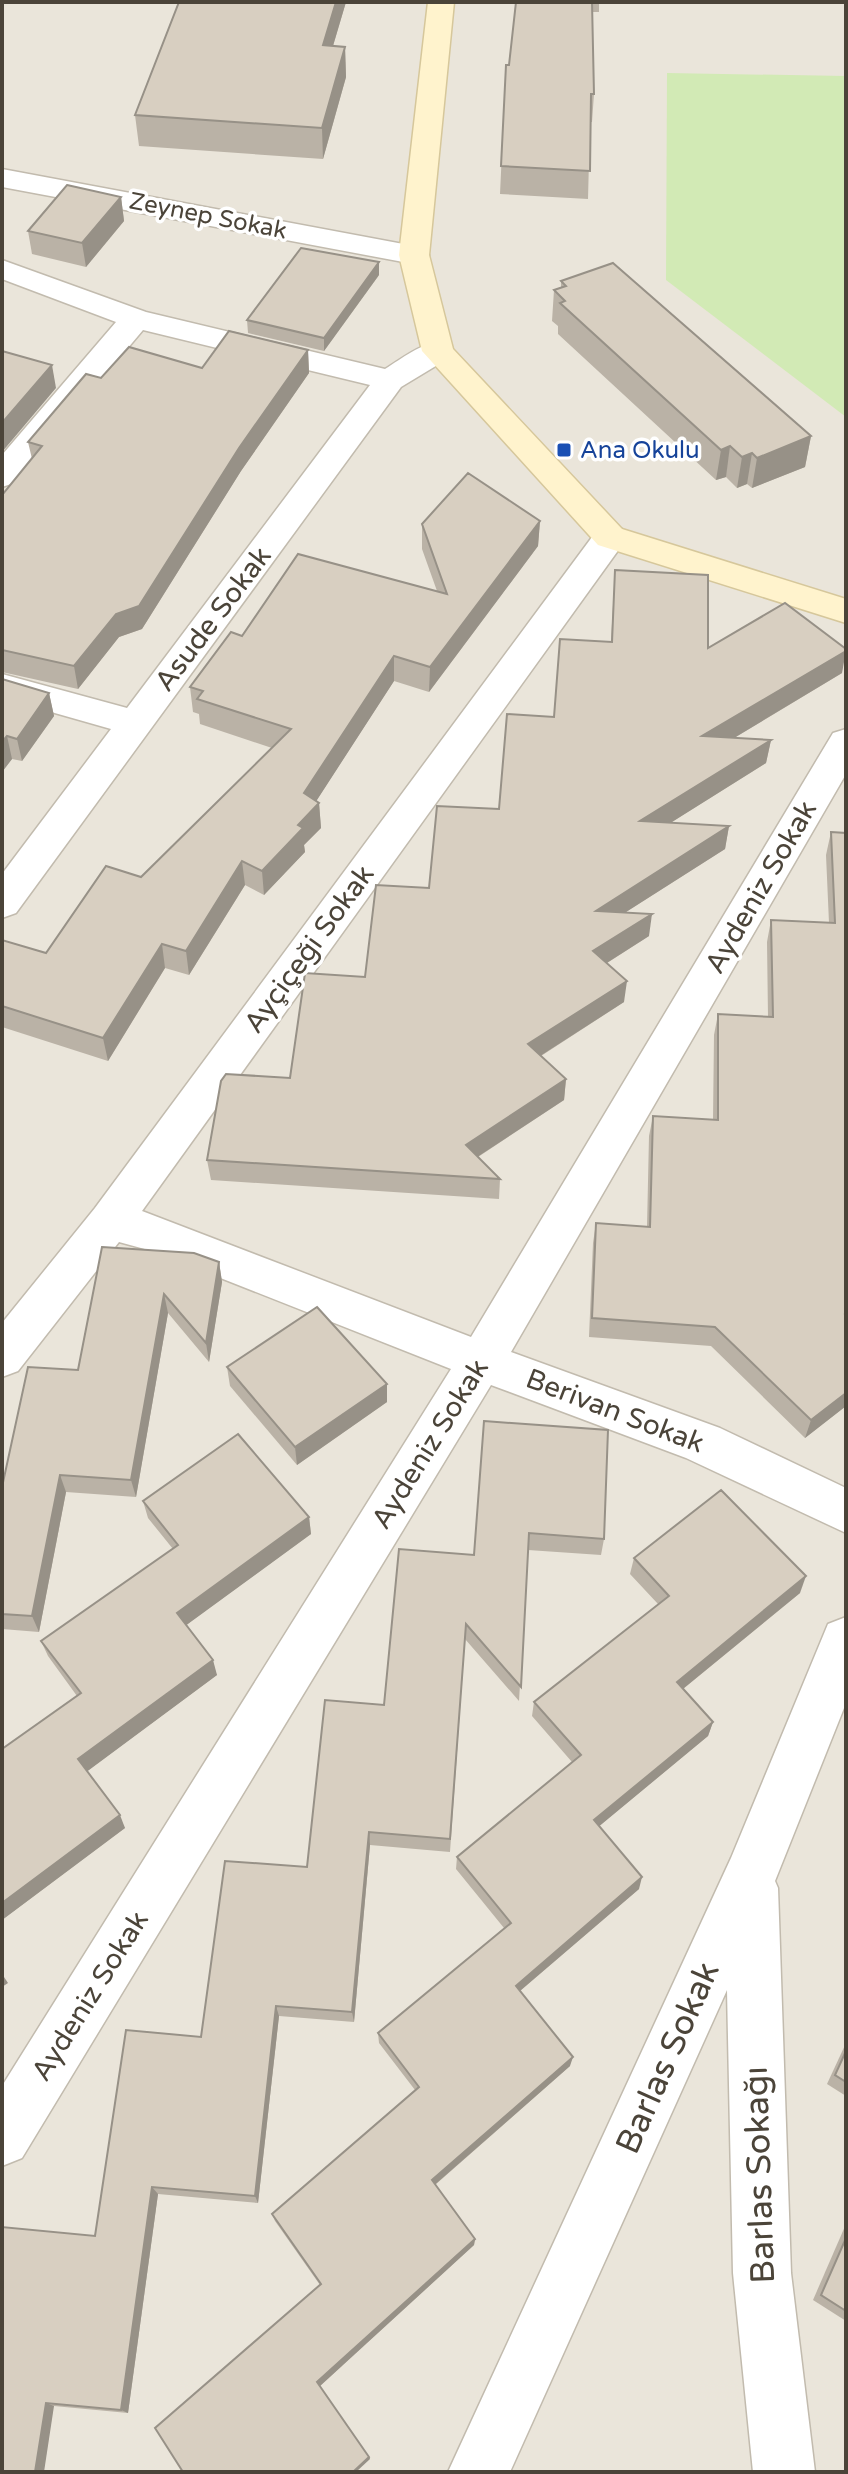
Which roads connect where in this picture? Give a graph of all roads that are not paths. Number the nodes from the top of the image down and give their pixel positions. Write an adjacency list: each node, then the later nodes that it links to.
1 (441, 2): 3 (main road)
2 (2, 178): 3 (street, Zeynep Sokak)
3 (414, 255): 6 (main road)
4 (2, 269): 5 (street)
5 (136, 319): 7 (street); 8 (street)
6 (438, 351): 7 (street, Asude Sokak); 9 (main road)
7 (390, 380): 12 (street, Asude Sokak)
8 (2, 476)
9 (610, 537): 10 (main road); 15 (street, Ayçiçeği Sokak)
10 (846, 611)
11 (2, 686): 12 (street)
12 (135, 723): 14 (street, Asude Sokak)
13 (846, 742): 17 (street, Aydeniz Sokak)
14 (2, 903)
15 (110, 1221): 16 (street, Ayçiçeği Sokak); 17 (street, Berivan Sokak)
16 (2, 1357)
17 (481, 1361): 18 (street, Berivan Sokak); 21 (street, Aydeniz Sokak)
18 (846, 1511)
19 (846, 1641): 20 (street, Barlas Sokak)
20 (750, 1877): 22 (street, Barlas Sokak); 23 (street, Barlas Sokağı)
21 (2, 2138)
22 (479, 2472)
23 (784, 2472)

